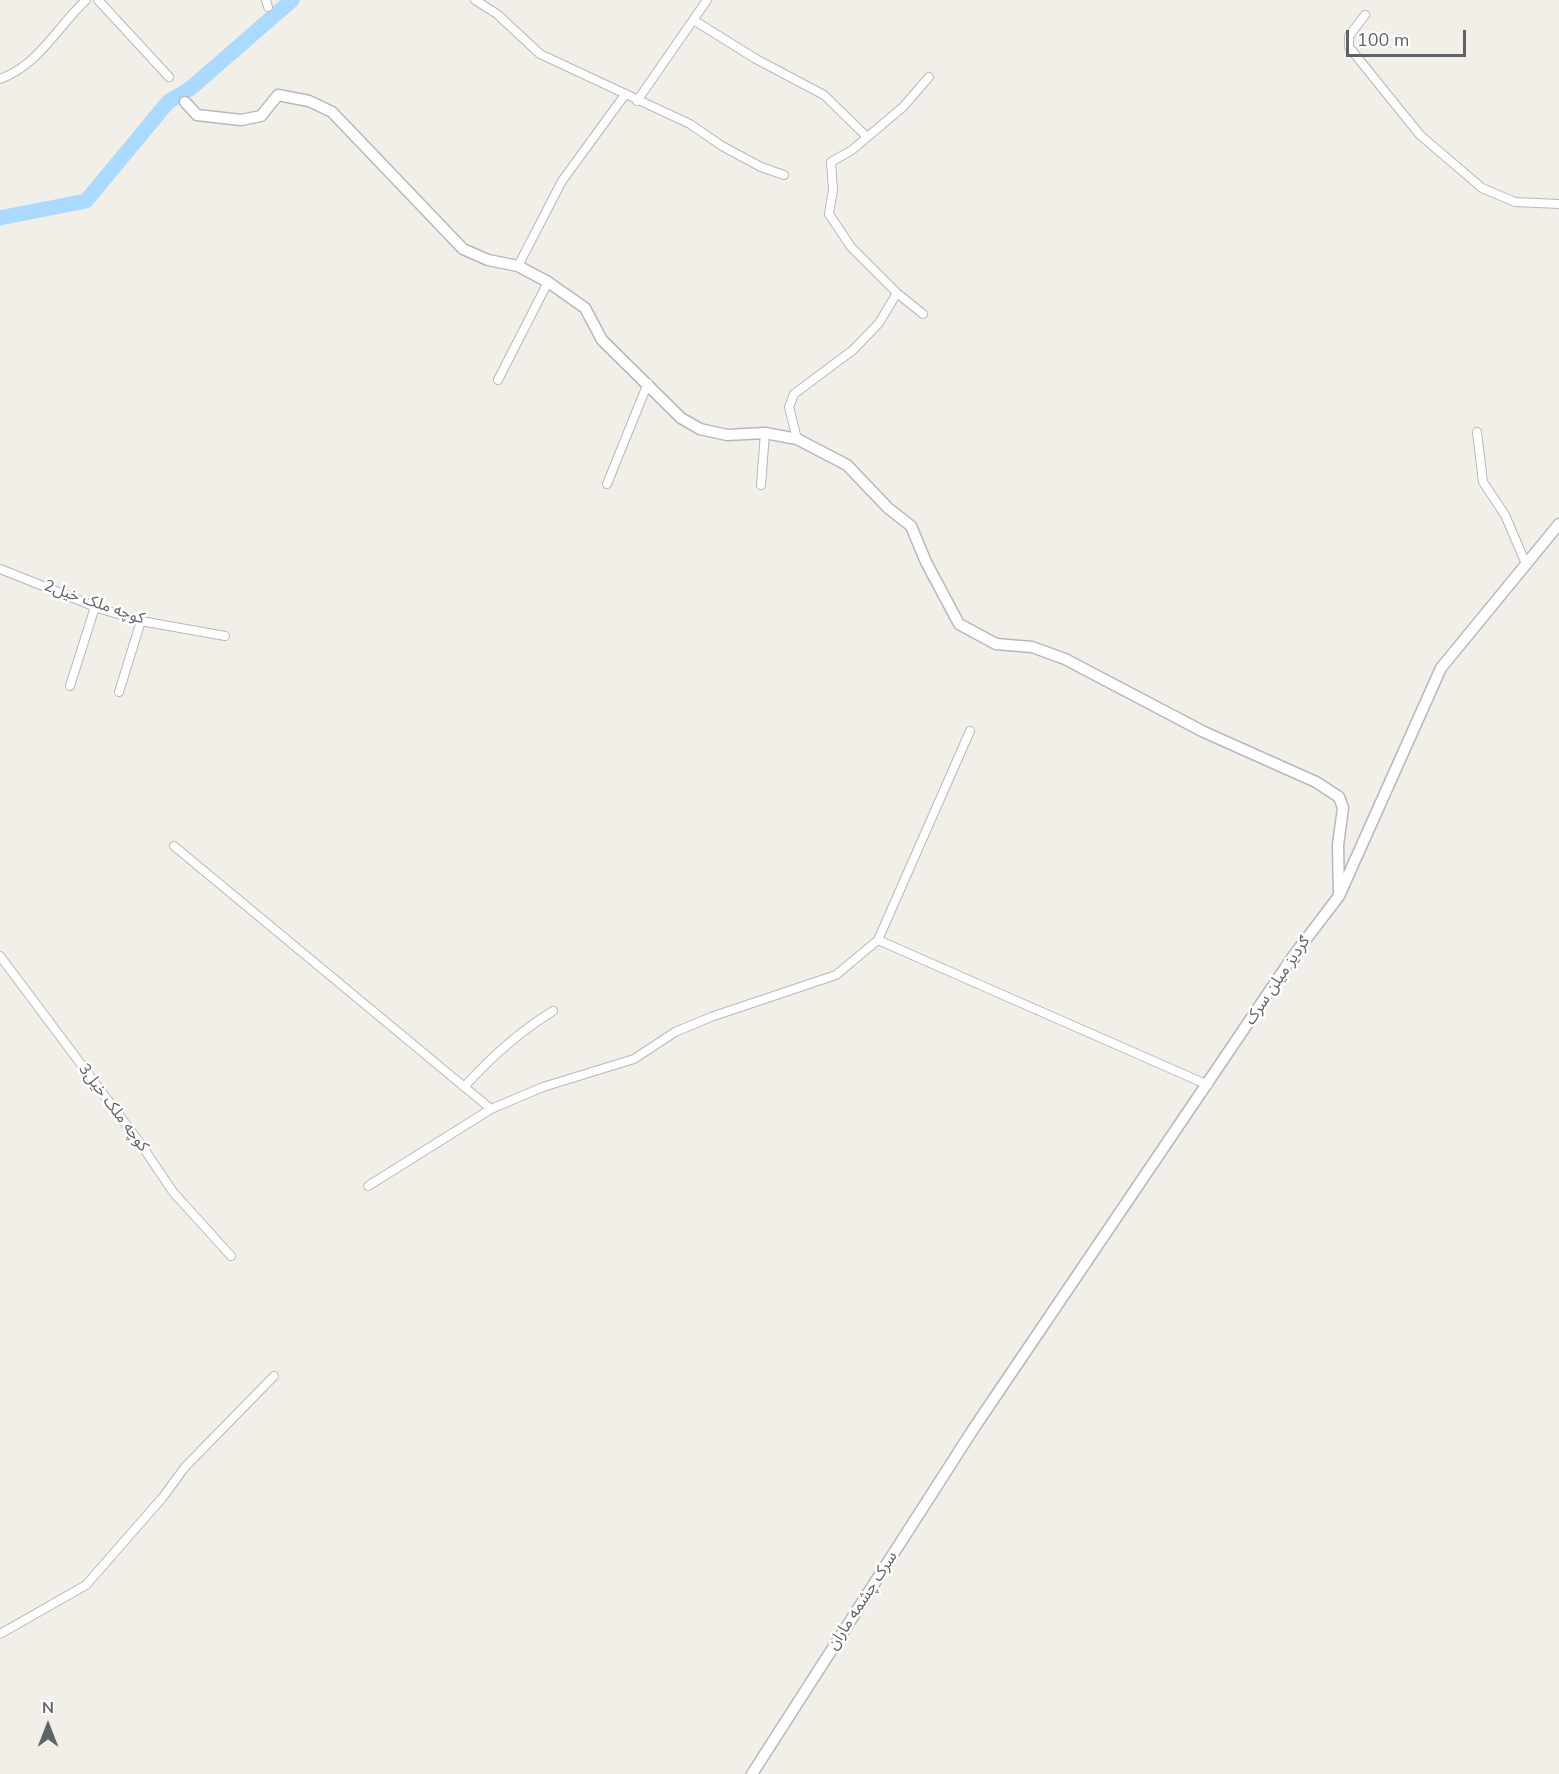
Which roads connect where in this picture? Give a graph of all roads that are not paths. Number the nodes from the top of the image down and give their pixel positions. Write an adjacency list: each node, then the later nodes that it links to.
1 (86, 0): 9 (street)
2 (98, 0): 7 (street)
3 (475, 0): 10 (street)
4 (707, 0): 6 (street)
5 (1365, 15): 15 (street)
6 (695, 21): 11 (street); 13 (street)
7 (169, 76)
8 (929, 77): 13 (street)
9 (0, 79)
10 (624, 96): 11 (street); 16 (street)
11 (637, 101): 14 (street)
12 (184, 102): 16 (street)
13 (866, 136): 18 (street)
14 (784, 175)
15 (1559, 204)
16 (518, 266): 17 (street)
17 (548, 282): 20 (street); 21 (street)
18 (897, 293): 19 (street); 24 (street)
19 (923, 314)
20 (498, 380)
21 (648, 383): 23 (street); 25 (street)
22 (1477, 432): 28 (street)
23 (765, 433): 24 (street); 26 (street)
24 (797, 439): 37 (street)
25 (607, 484)
26 (761, 485)
27 (1559, 524): 28 (street, ګردیز میلن سرک)
28 (1526, 564): 37 (street, ګردیز میلن سرک)
29 (0, 569): 30 (street, کوچه ملک خیل2)
30 (95, 607): 31 (street, کوچه ملک خیل2); 33 (street)
31 (141, 621): 32 (street, کوچه ملک خیل2); 34 (street)
32 (225, 636)
33 (70, 686)
34 (119, 692)
35 (970, 731): 38 (street)
36 (174, 846): 42 (street)
37 (1339, 896): 41 (street, ګردیز میلن سرک)
38 (878, 939): 41 (street); 43 (street)
39 (0, 956): 45 (street, کوچه ملک خیل3)
40 (553, 1011): 42 (street)
41 (1208, 1084): 47 (street, ګردیز میلن سرک)
42 (464, 1087): 43 (street)
43 (491, 1109): 44 (street)
44 (368, 1186)
45 (231, 1256)
46 (274, 1376): 48 (street)
47 (974, 1428): 49 (street, سرک چشمه ماران)
48 (0, 1634)
49 (752, 1774)

